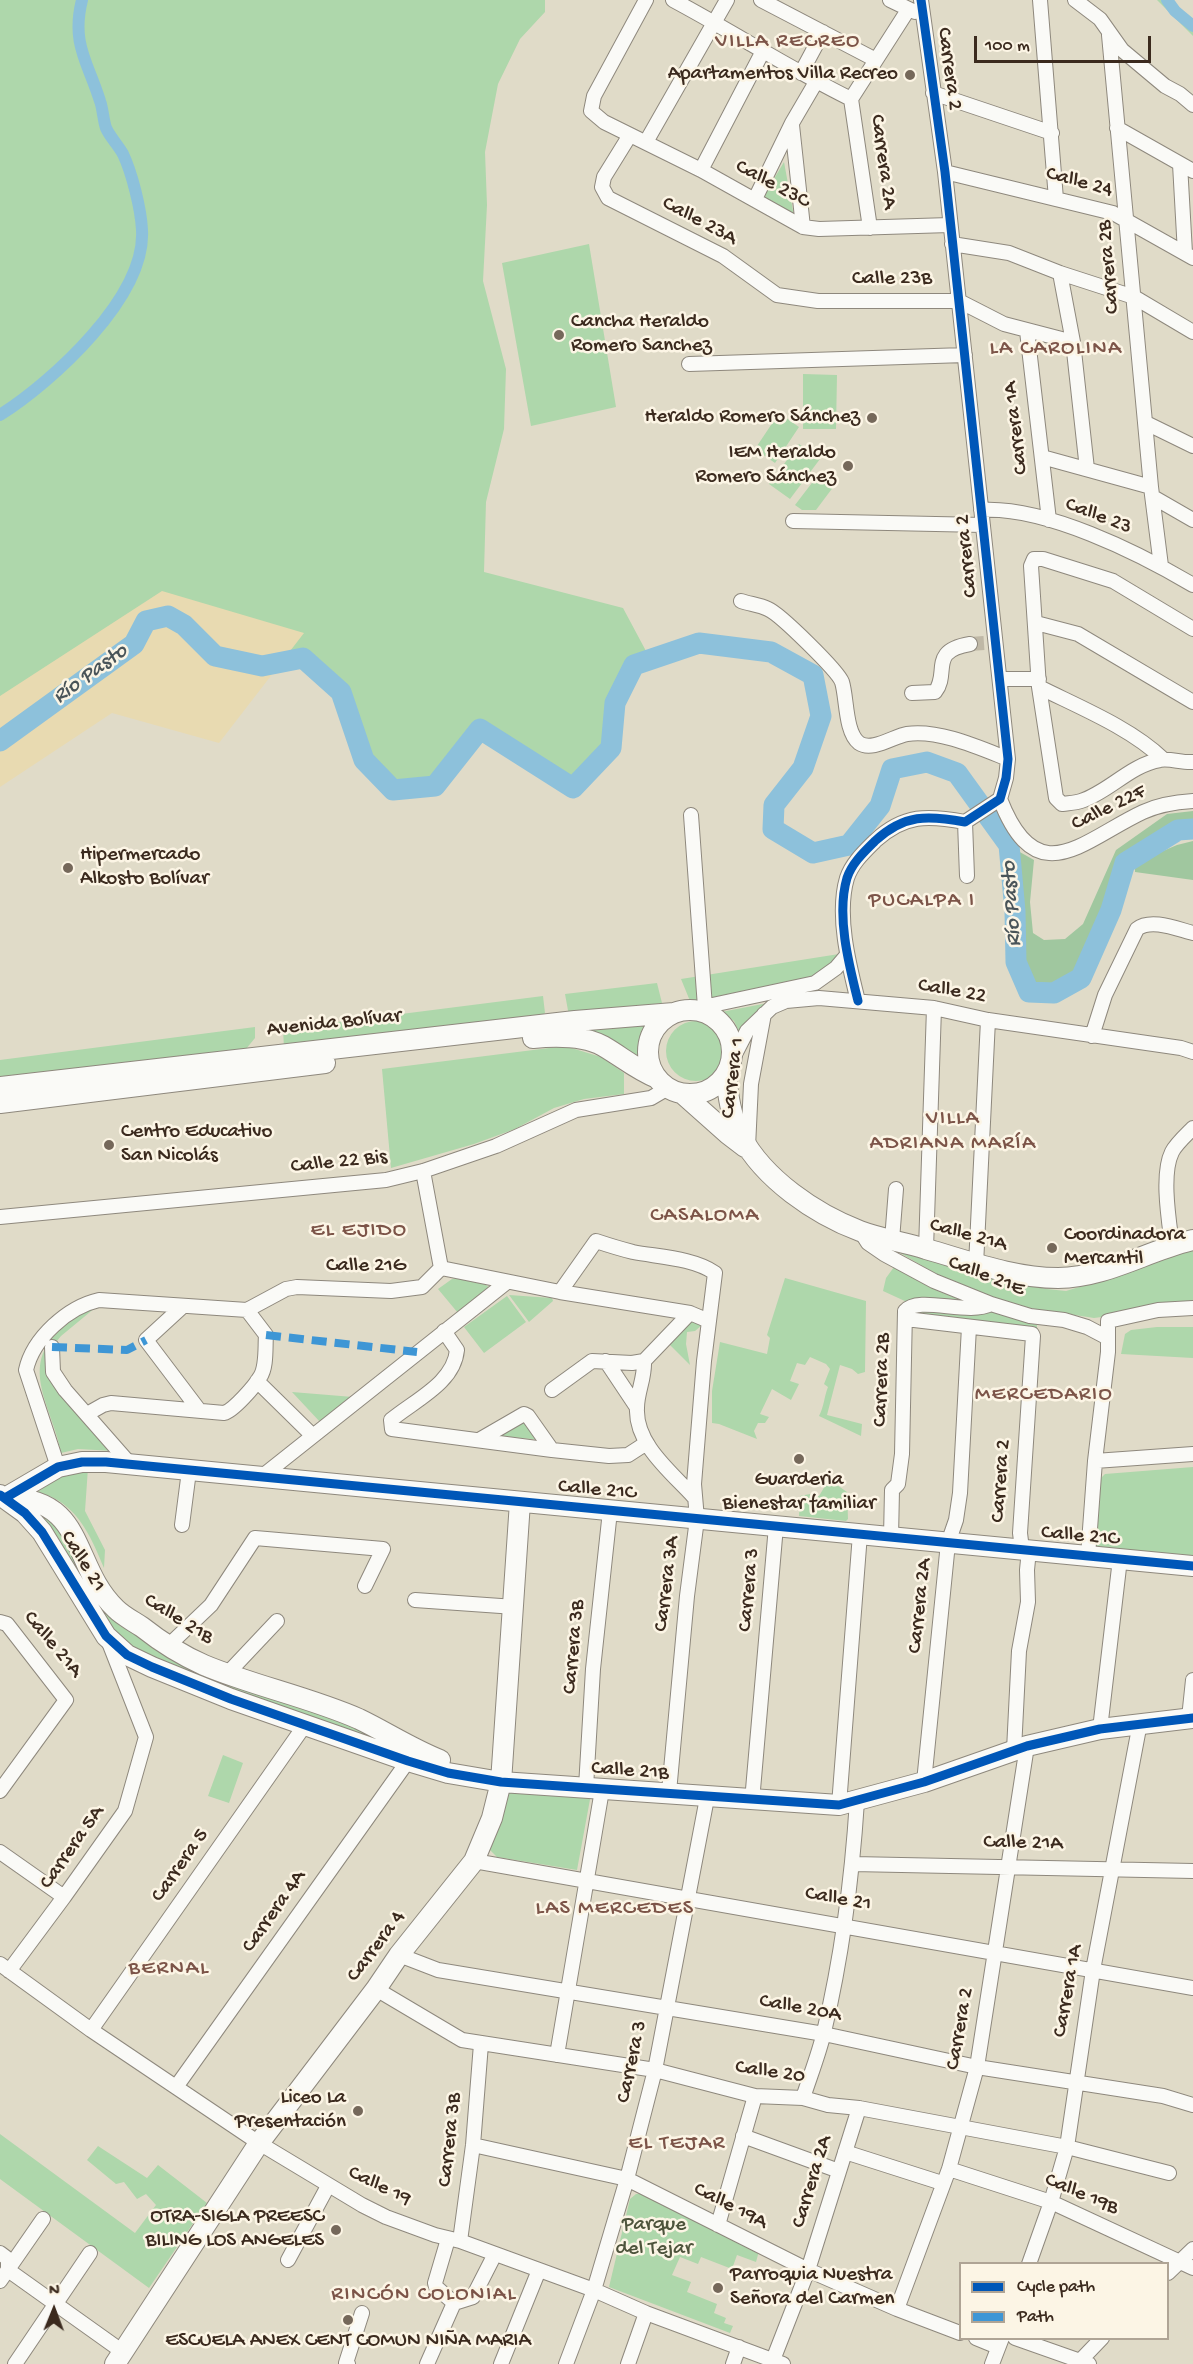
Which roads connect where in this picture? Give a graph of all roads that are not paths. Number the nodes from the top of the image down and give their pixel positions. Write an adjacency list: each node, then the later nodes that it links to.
1 (646, 0): 23 (street, Calle 23C)
2 (673, 0): 10 (street)
3 (727, 0): 10 (street)
4 (761, 0): 11 (street)
5 (890, 0): 9 (street)
6 (1040, 0): 22 (street)
7 (1075, 0): 12 (street)
8 (922, 7): 9 (street); 17 (street, Carrera 2)
9 (908, 10): 14 (street, Carrera 2A)
10 (716, 23): 13 (street); 24 (street)
11 (823, 33): 14 (street); 15 (street)
12 (1109, 35): 19 (street); 21 (street, Carrera 2B)
13 (763, 51): 15 (street); 26 (street)
14 (876, 60): 18 (street, Carrera 2A)
15 (801, 74): 16 (street)
16 (816, 82): 18 (street); 20 (street)
17 (933, 93): 22 (street); 28 (street, Carrera 2)
18 (851, 99): 34 (street, Carrera 2A)
19 (1193, 105)
20 (792, 123): 29 (street); 33 (street)
21 (1118, 128): 25 (street); 31 (street, Carrera 2B)
22 (1052, 133): 30 (street)
23 (630, 135): 24 (street, Calle 23C); 38 (street, Calle 23A)
24 (646, 142): 26 (street, Calle 23C)
25 (1180, 164): 27 (street); 36 (street)
26 (701, 170): 29 (street, Calle 23C)
27 (1193, 171)
28 (945, 172): 30 (street, Calle 24); 32 (street, Carrera 2)
29 (755, 199): 33 (street, Calle 23C)
30 (1056, 199): 31 (street, Calle 24)
31 (1126, 220): 36 (street, Calle 24); 39 (street, Carrera 2B)
32 (950, 225): 34 (street, Calle 23C); 35 (street, Carrera 2)
33 (803, 227): 34 (street, Calle 23C)
34 (870, 228)
35 (952, 244): 37 (street); 40 (street, Carrera 2)
36 (1189, 256)
37 (1060, 273): 39 (street); 43 (street)
38 (777, 296): 40 (street, Calle 23B)
39 (1134, 297): 42 (street); 46 (street, Carrera 2B)
40 (959, 301): 41 (street, Calle 23B); 44 (street, Carrera 2)
41 (1027, 331): 43 (street, Calle 23B); 48 (street, Carrera 1A)
42 (1193, 332)
43 (1072, 342): 49 (street)
44 (965, 355): 45 (street); 51 (street, Carrera 2)
45 (689, 364)
46 (1146, 423): 47 (street); 50 (street, Carrera 2B)
47 (1193, 446)
48 (1042, 457): 49 (street); 52 (street, Carrera 1A)
49 (1087, 469): 50 (street)
50 (1152, 492): 53 (street); 56 (street, Carrera 2B)
51 (981, 510): 52 (street, Calle 23); 55 (street, Carrera 2)
52 (1049, 520): 56 (street, Calle 23)
53 (1193, 520)
54 (794, 521): 55 (street)
55 (983, 525): 61 (street, Carrera 2)
56 (1161, 566): 57 (street, Calle 23)
57 (1193, 585)
58 (741, 601): 66 (street)
59 (1036, 623): 60 (street); 63 (street); 65 (street)
60 (1193, 628)
61 (983, 643): 62 (street, Carrera 2); 64 (street)
62 (1000, 679): 63 (street); 66 (street, Carrera 2)
63 (1039, 683): 67 (street); 67 (street)
64 (912, 693)
65 (1193, 702)
66 (1008, 759): 69 (street, Carrera 2)
67 (1163, 759): 68 (street)
68 (1193, 762)
69 (1000, 799): 70 (street, Calle 22F); 72 (street)
70 (1193, 801)
71 (692, 815): 78 (street)
72 (969, 819): 73 (street); 75 (street)
73 (967, 876)
74 (1193, 933): 81 (street)
75 (847, 955): 76 (street); 78 (street, Avenida Bolívar)
76 (858, 1001): 77 (street, Calle 22); 79 (street, Calle 22)
77 (934, 1008): 80 (street, Calle 22); 96 (street)
78 (690, 1010): 83 (street); 84 (street); 85 (street, Avenida Bolívar)
79 (764, 1014): 83 (street, Calle 22); 88 (street, Carrera 1)
80 (988, 1020): 81 (street, Calle 22); 97 (street)
81 (1092, 1036): 82 (street, Calle 22)
82 (1193, 1052)
83 (729, 1068): 84 (street); 88 (street, Calle 21A)
84 (669, 1086): 86 (street, Avenida Bolívar); 88 (street, Calle 21A); 89 (street, Calle 22 Bis)
85 (0, 1087)
86 (0, 1103)
87 (1193, 1128): 95 (street)
88 (750, 1150): 92 (street, Calle 21A)
89 (423, 1171): 91 (street, Calle 22 Bis); 98 (street)
90 (896, 1189): 93 (street)
91 (0, 1217)
92 (861, 1232): 93 (street, Calle 21A); 101 (street, Calle 21E)
93 (892, 1240): 96 (street, Calle 21A)
94 (1193, 1240): 95 (street, Calle 21A)
95 (1172, 1245): 97 (street, Calle 21A)
96 (926, 1249): 97 (street, Calle 21A)
97 (976, 1264)
98 (441, 1268): 99 (street); 104 (street, Calle 21G)
99 (507, 1282): 100 (street); 109 (street)
100 (560, 1292): 105 (street); 107 (street, Carrera 3A)
101 (991, 1304): 106 (street, Carrera 2B); 110 (street, Calle 21E)
102 (183, 1306): 104 (street); 117 (street); 126 (street)
103 (1193, 1308): 110 (street)
104 (247, 1310): 114 (street)
105 (690, 1313): 107 (street); 113 (street)
106 (906, 1319): 108 (street); 137 (street, Carrera 2B)
107 (709, 1321): 129 (street, Carrera 3A)
108 (969, 1327): 138 (street, Carrera 2A); 139 (street, Carrera 2)
109 (444, 1331): 119 (street); 120 (street)
110 (1108, 1338): 124 (street)
111 (52, 1347): 118 (street)
112 (606, 1361): 113 (street); 115 (street); 116 (street)
113 (644, 1361): 116 (street)
114 (257, 1381): 117 (street); 119 (street)
115 (552, 1390)
116 (636, 1406): 121 (street)
117 (199, 1410): 118 (street)
118 (87, 1414): 125 (street)
119 (312, 1435): 128 (street)
120 (479, 1440): 122 (street); 122 (street)
121 (645, 1444): 122 (street); 129 (street)
122 (552, 1450)
123 (1193, 1454): 124 (street)
124 (1095, 1461): 140 (street)
125 (130, 1464): 126 (street, Calle 21C); 127 (street, Calle 21C)
126 (58, 1467): 130 (street, Calle 21C)
127 (189, 1471): 128 (street, Calle 21C); 134 (street)
128 (260, 1478): 131 (street, Calle 21C)
129 (693, 1496): 133 (street, Carrera 3A)
130 (3, 1497): 148 (street, Calle 21); 149 (street, Calle 21B)
131 (520, 1502): 132 (street, Calle 21C); 145 (street, Carrera 4)
132 (610, 1511): 133 (street, Calle 21C); 163 (street, Carrera 3B)
133 (697, 1519): 135 (street, Calle 21C); 165 (street, Carrera 3A)
134 (182, 1525)
135 (776, 1526): 136 (street, Calle 21C); 167 (street, Carrera 3)
136 (860, 1534): 137 (street, Calle 21C); 168 (street)
137 (891, 1537): 138 (street, Calle 21C)
138 (948, 1542): 139 (street, Calle 21C); 162 (street, Carrera 2A)
139 (1025, 1550): 140 (street, Calle 21C); 158 (street, Carrera 2)
140 (1088, 1556): 141 (street, Calle 21C)
141 (1120, 1559): 142 (street, Calle 21C); 156 (street)
142 (1193, 1566)
143 (365, 1586): 149 (street)
144 (415, 1600): 145 (street)
145 (515, 1607): 161 (street, Carrera 4)
146 (277, 1621): 151 (street)
147 (0, 1622): 164 (street, Calle 21A)
148 (106, 1636): 150 (street, Calle 21); 157 (street, Calle 21A)
149 (168, 1646): 151 (street, Calle 21B)
150 (127, 1655): 155 (street, Calle 21B)
151 (227, 1674): 160 (street, Calle 21B)
152 (1193, 1680): 153 (street)
153 (1192, 1722): 154 (street, Calle 21B)
154 (1140, 1723): 156 (street, Calle 21B); 173 (street, Carrera 1A)
155 (305, 1725): 159 (street, Calle 21B); 187 (street, Carrera 5)
156 (1100, 1729): 158 (street, Calle 21B)
157 (146, 1737): 176 (street, Carrera 5A)
158 (1020, 1748): 162 (street, Calle 21B); 172 (street, Carrera 2)
159 (408, 1761): 160 (street, Calle 21B); 194 (street, Carrera 4A)
160 (469, 1777): 161 (street, Calle 21B)
161 (501, 1782): 163 (street, Calle 21B); 170 (street, Carrera 4)
162 (924, 1782): 168 (street, Calle 21B)
163 (594, 1789): 165 (street, Calle 21B); 175 (street)
164 (0, 1791)
165 (669, 1792): 166 (street, Calle 21B)
166 (707, 1798): 167 (street, Calle 21B); 177 (street, Carrera 3)
167 (752, 1801): 168 (street, Calle 21B)
168 (848, 1803): 171 (street)
169 (0, 1852): 176 (street)
170 (474, 1861): 175 (street, Calle 21); 180 (street, Carrera 4)
171 (853, 1864): 172 (street, Calle 21A); 178 (street)
172 (1009, 1869): 173 (street, Calle 21A); 179 (street, Carrera 2)
173 (1113, 1869): 174 (street, Calle 21A); 182 (street, Carrera 1A)
174 (1193, 1871)
175 (587, 1880): 177 (street, Calle 21); 185 (street)
176 (64, 1898): 181 (street, Carrera 5A)
177 (688, 1898): 178 (street, Calle 21); 186 (street, Carrera 3)
178 (845, 1926): 179 (street, Calle 21); 188 (street)
179 (995, 1953): 182 (street, Calle 21); 191 (street, Carrera 2)
180 (399, 1955): 184 (street, Carrera 4); 185 (street, Calle 20A)
181 (4, 1968): 187 (street, Calle 19)
182 (1093, 1970): 183 (street, Calle 21); 193 (street, Carrera 1A)
183 (1193, 1988)
184 (375, 1989): 189 (street, Calle 20); 201 (street, Carrera 4)
185 (568, 1993): 186 (street, Calle 20A); 190 (street)
186 (667, 2006): 188 (street, Calle 20A); 192 (street, Carrera 3)
187 (91, 2030): 194 (street, Calle 19)
188 (824, 2034): 191 (street, Calle 20A); 196 (street)
189 (481, 2044): 190 (street, Calle 20); 202 (street, Carrera 3B)
190 (556, 2055): 192 (street, Calle 20)
191 (977, 2067): 193 (street, Calle 20A); 199 (street, Carrera 2)
192 (655, 2070): 195 (street, Calle 20); 208 (street, Carrera 3)
193 (1075, 2081): 197 (street, Calle 20A); 203 (street, Carrera 1A)
194 (176, 2087): 201 (street, Calle 19)
195 (755, 2096): 196 (street, Calle 20); 200 (street)
196 (803, 2098): 198 (street, Calle 20)
197 (1193, 2105)
198 (859, 2108): 199 (street, Calle 20); 204 (street, Carrera 2A)
199 (960, 2128): 203 (street, Calle 20); 205 (street, Carrera 2)
200 (743, 2136): 206 (street); 213 (street)
201 (259, 2143): 210 (street, Calle 19); 238 (street, Carrera 4)
202 (473, 2145): 208 (street, Calle 19A); 214 (street, Carrera 3B)
203 (1067, 2147): 207 (street, Calle 20); 211 (street, Carrera 1A)
204 (845, 2152): 206 (street, Carrera 2A); 209 (street)
205 (949, 2169): 209 (street, Carrera 2); 211 (street, Calle 19B)
206 (839, 2171): 224 (street, Carrera 2A)
207 (1169, 2173)
208 (627, 2179): 213 (street, Calle 19A); 227 (street, Carrera 3)
209 (942, 2183): 230 (street, Carrera 2)
210 (328, 2186): 214 (street, Calle 19); 219 (street)
211 (1050, 2202): 220 (street, Carrera 1A); 221 (street, Calle 19B)
212 (43, 2219): 226 (street)
213 (718, 2225): 224 (street, Calle 19A)
214 (454, 2240): 218 (street, Calle 19); 228 (street)
215 (1193, 2249): 221 (street)
216 (0, 2253): 226 (street)
217 (90, 2253): 229 (street)
218 (495, 2254): 223 (street, Calle 19); 228 (street)
219 (288, 2260)
220 (1030, 2262)
221 (1179, 2262): 222 (street, Calle 19B); 225 (street)
222 (1193, 2268)
223 (539, 2270): 227 (street, Calle 19); 244 (street)
224 (808, 2270): 230 (street, Calle 19A); 239 (street)
225 (1169, 2271)
226 (4, 2276): 229 (street)
227 (594, 2290): 232 (street, Calle 19); 245 (street, Carrera 3)
228 (454, 2303): 243 (street)
229 (55, 2304): 238 (street); 241 (street)
230 (897, 2309): 233 (street, Calle 19A)
231 (362, 2313): 242 (street)
232 (646, 2313): 237 (street, Calle 19); 246 (street)
233 (959, 2333)
234 (1020, 2340): 240 (street)
235 (1100, 2340): 240 (street)
236 (1000, 2343): 248 (street)
237 (739, 2347): 239 (street, Calle 19); 247 (street)
238 (119, 2358)
239 (778, 2362)
240 (1082, 2363)
241 (15, 2364)
242 (347, 2364)
243 (427, 2364)
244 (501, 2364)
245 (566, 2364)
246 (628, 2364)
247 (733, 2364)
248 (992, 2364)

